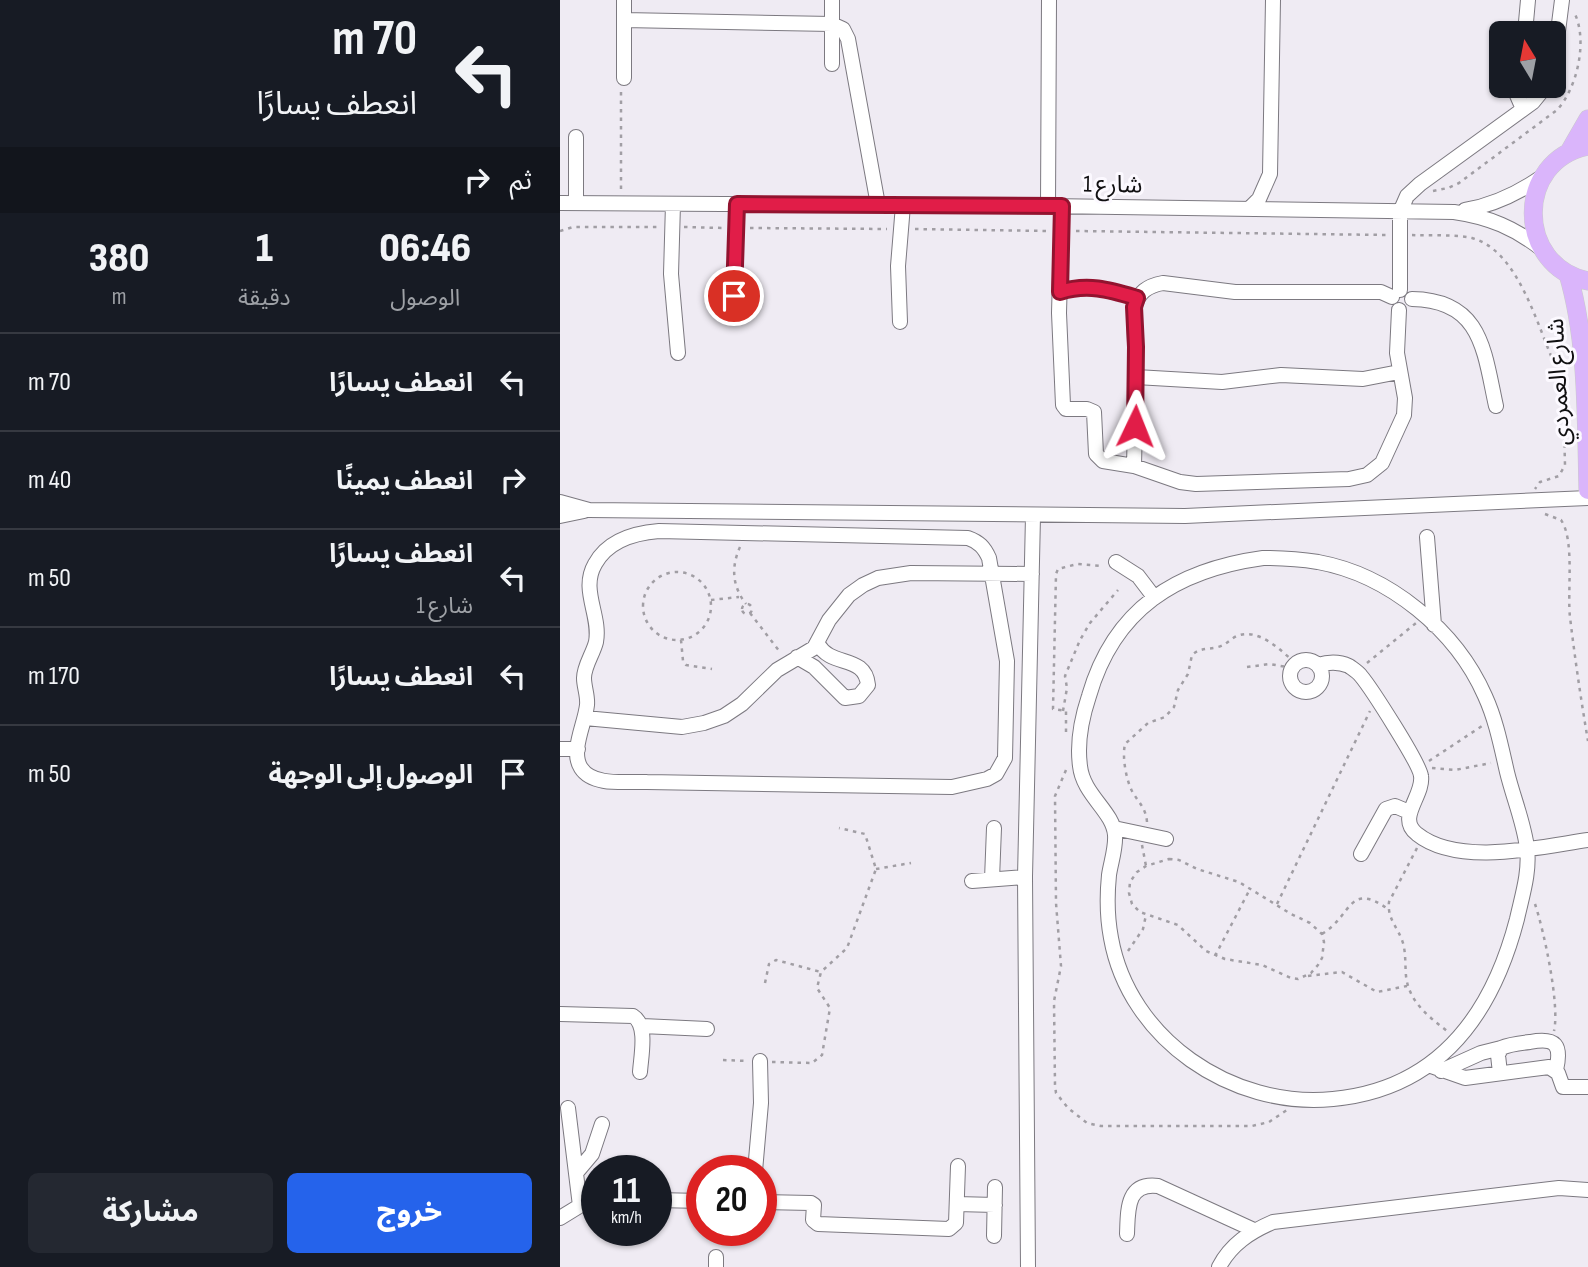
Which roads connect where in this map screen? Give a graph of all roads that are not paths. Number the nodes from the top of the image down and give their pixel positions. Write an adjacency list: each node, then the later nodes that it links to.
1 (624, 0): 7 (street)
2 (832, 0): 10 (street)
3 (1049, 0): 27 (street)
4 (1273, 0): 28 (street)
5 (1528, 0): 8 (street)
6 (1562, 0): 9 (street)
7 (624, 20): 10 (street); 12 (street)
8 (1526, 21)
9 (1559, 21)
10 (832, 24): 11 (street); 25 (street)
11 (832, 64)
12 (624, 78)
13 (1518, 98): 15 (street)
14 (1536, 98): 15 (street)
15 (1523, 109): 29 (street)
16 (1588, 119): 19 (main road)
17 (576, 137): 22 (street)
18 (1588, 146): 19 (main road)
19 (1569, 152): 20 (main road)
20 (1543, 176): 30 (street, شارع 1); 31 (main road)
21 (560, 203): 22 (street, شارع 1)
22 (576, 203): 23 (street, شارع 1)
23 (673, 204): 24 (street, شارع 1); 39 (street)
24 (737, 204): 25 (street, شارع 1); 35 (street)
25 (878, 205): 26 (street, شارع 1)
26 (903, 205): 27 (street, شارع 1); 38 (street)
27 (1055, 206): 28 (street, شارع 1); 34 (street)
28 (1249, 209): 29 (street, شارع 1)
29 (1400, 212): 30 (street, شارع 1); 37 (street)
30 (1454, 212): 31 (street, شارع 1)
31 (1544, 251): 32 (main road)
32 (1568, 274): 33 (main road); 44 (main road, شارع العمردي)
33 (1588, 281)
34 (1060, 292): 36 (street); 43 (street)
35 (734, 296)
36 (1137, 298): 37 (street); 41 (street)
37 (1400, 299): 40 (street); 42 (street)
38 (900, 322)
39 (678, 353)
40 (1399, 372): 41 (street); 43 (street)
41 (1136, 377): 43 (street)
42 (1496, 406)
43 (1134, 466)
44 (1588, 490)
45 (1588, 498): 49 (street)
46 (560, 502): 47 (street)
47 (589, 510): 48 (street); 49 (street)
48 (560, 516)
49 (1033, 516): 53 (street)
50 (1426, 537): 55 (street)
51 (1116, 562): 54 (street)
52 (992, 574): 53 (street); 56 (street); 59 (street); 61 (street)
53 (1032, 574): 69 (street)
54 (1154, 597): 55 (street); 64 (street)
55 (1428, 620): 67 (street)
56 (818, 644): 57 (street); 57 (street)
57 (793, 660): 59 (street)
58 (1318, 665): 58 (street); 62 (street)
59 (585, 718): 61 (street)
60 (560, 749): 61 (street)
61 (578, 749)
62 (1409, 812): 67 (street); 68 (street)
63 (994, 828): 70 (street)
64 (1114, 828): 65 (street); 77 (street)
65 (1166, 839)
66 (1588, 840): 67 (street)
67 (1528, 849): 77 (street)
68 (1361, 854)
69 (1025, 877): 70 (street); 97 (street)
70 (992, 879): 71 (street)
71 (972, 881)
72 (560, 1014): 73 (street)
73 (642, 1026): 74 (street); 79 (street)
74 (707, 1029)
75 (1501, 1048): 77 (street); 78 (street); 80 (street)
76 (760, 1061): 84 (street)
77 (1435, 1068): 80 (street)
78 (1556, 1070): 80 (street); 81 (street)
79 (640, 1072)
80 (1500, 1073)
81 (1588, 1087)
82 (568, 1108): 86 (street)
83 (602, 1124): 86 (street)
84 (756, 1155)
85 (958, 1166): 90 (street)
86 (576, 1173): 92 (street)
87 (995, 1187): 91 (street)
88 (1588, 1190): 94 (street)
89 (777, 1202): 90 (street)
90 (957, 1204): 91 (street)
91 (995, 1205): 96 (street)
92 (580, 1206): 93 (street)
93 (560, 1218)
94 (1255, 1230): 95 (street); 98 (street)
95 (1127, 1234)
96 (994, 1236)
97 (1028, 1267)
98 (1219, 1267)

